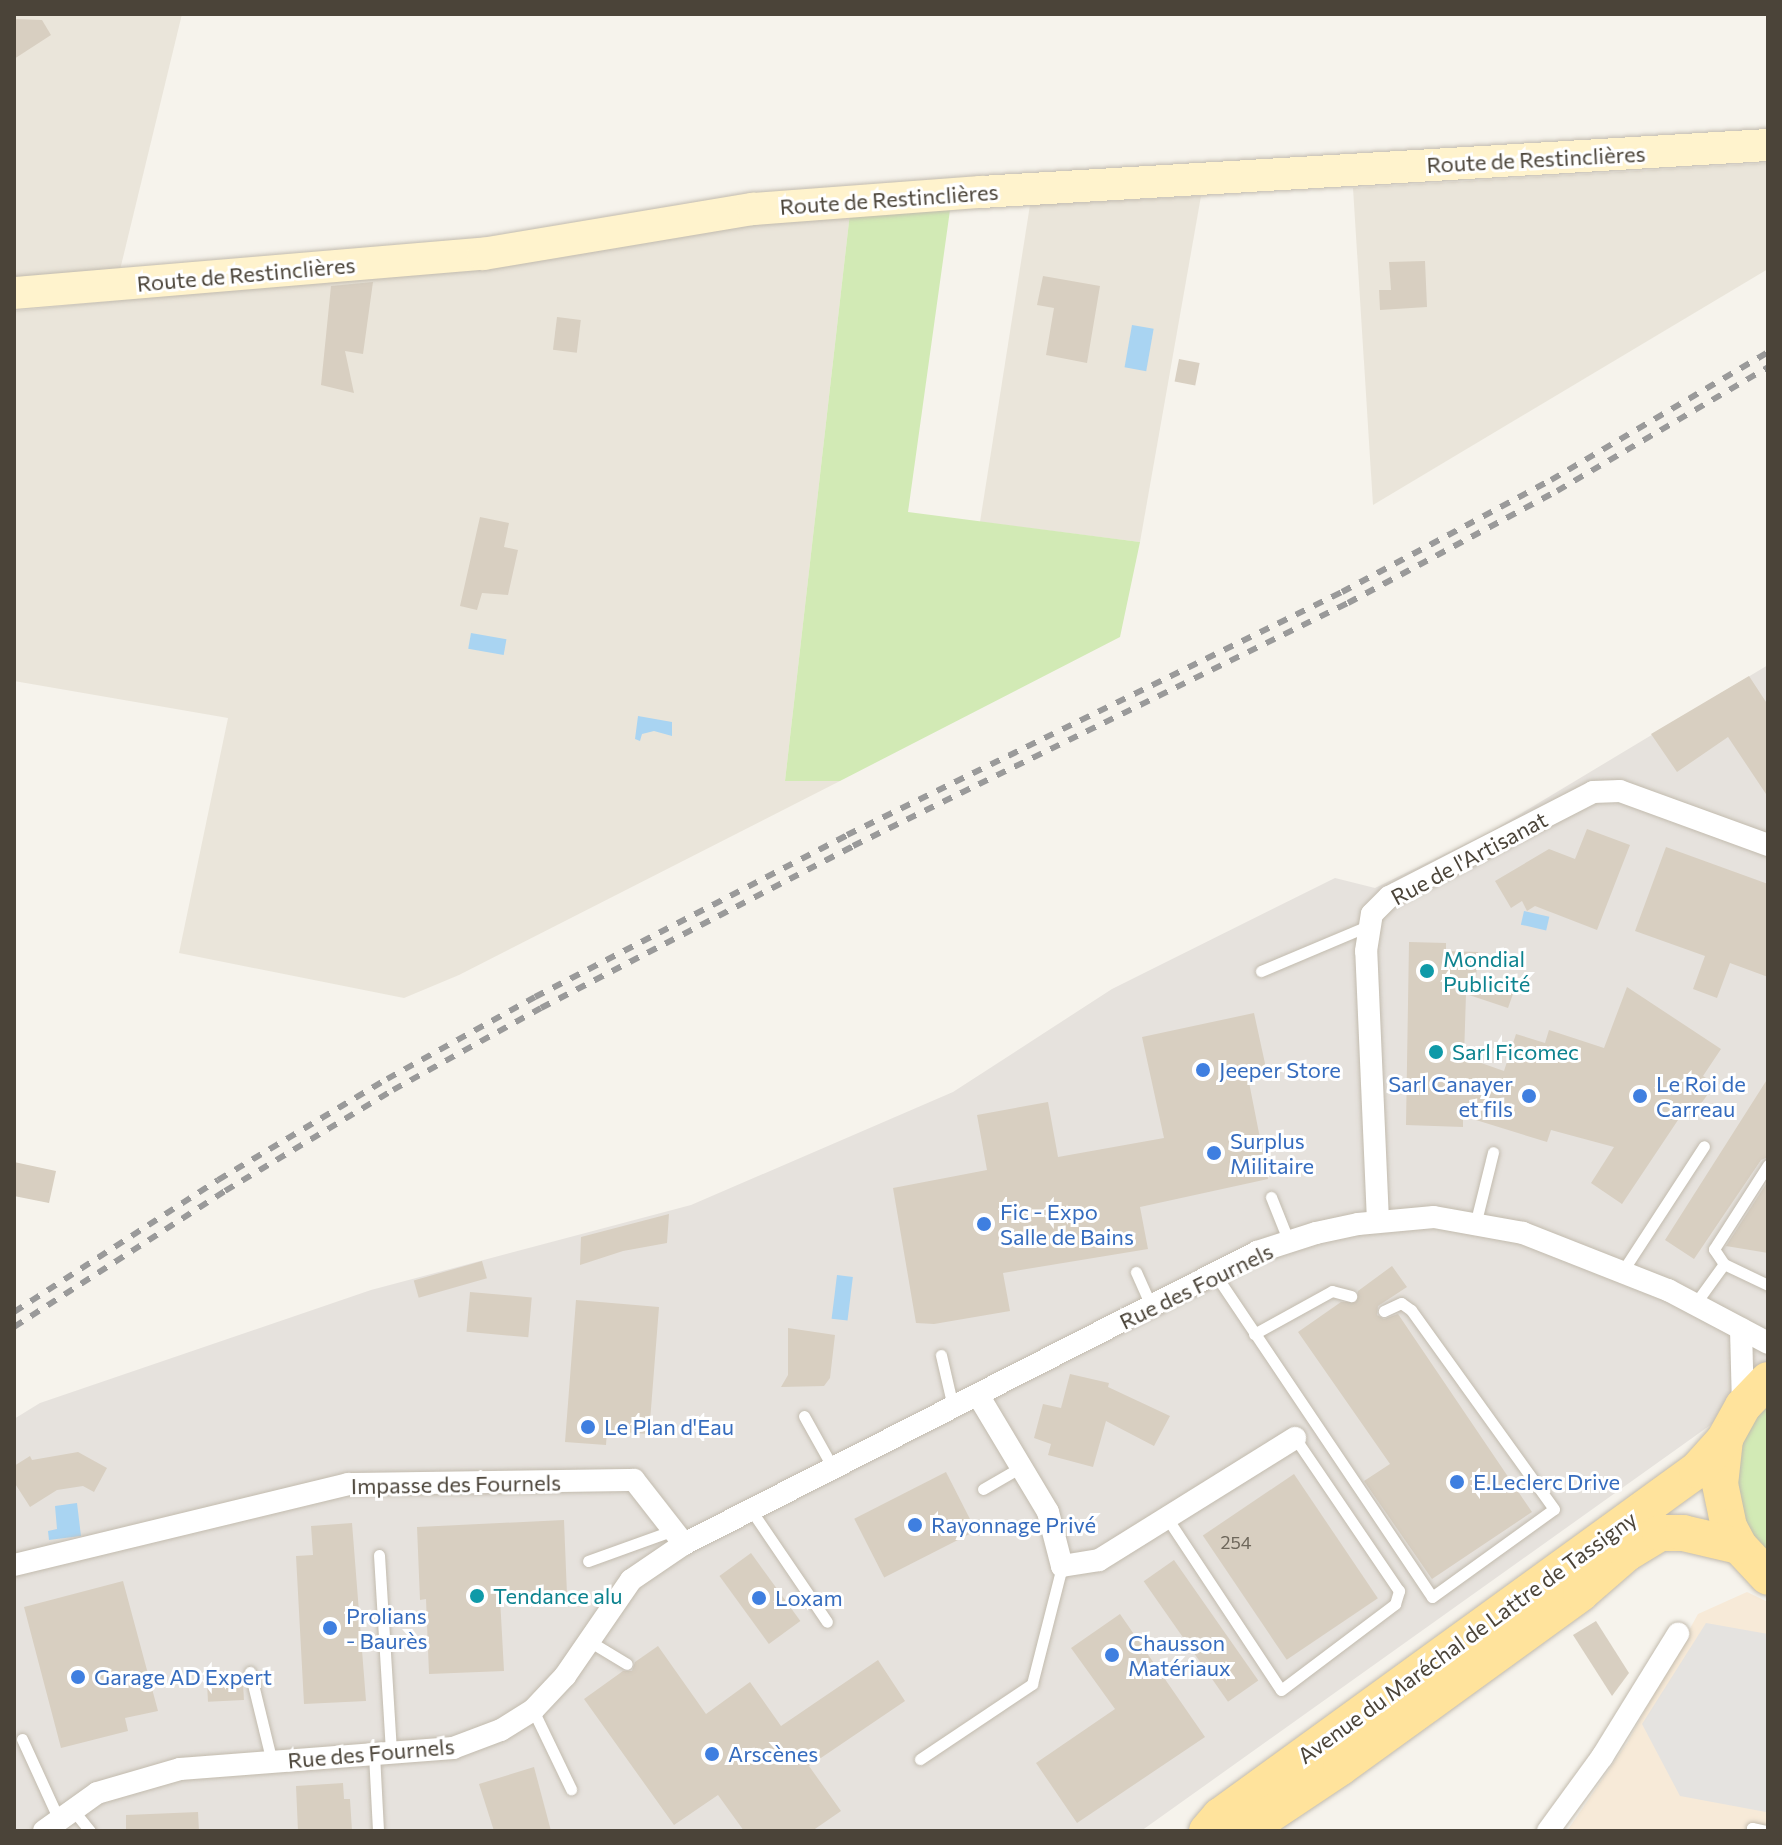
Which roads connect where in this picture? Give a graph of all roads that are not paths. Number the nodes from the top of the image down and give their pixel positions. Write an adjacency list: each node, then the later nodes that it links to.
1 (1768, 145): 2 (street, Route de Restinclières)
2 (14, 293)
3 (1768, 845): 4 (street, Rue de l'Artisanat)
4 (1370, 925): 5 (lane); 10 (street, Rue de l'Artisanat)
5 (1261, 971)
6 (1704, 1146): 15 (lane)
7 (1493, 1152): 11 (lane)
8 (1768, 1165): 13 (lane)
9 (1271, 1197): 12 (lane)
10 (1378, 1221): 11 (street, Rue des Fournels); 12 (street, Rue des Fournels)
11 (1475, 1225): 15 (street, Rue des Fournels)
12 (1289, 1242): 16 (street, Rue des Fournels)
13 (1724, 1264): 17 (lane); 19 (lane)
14 (1136, 1272): 20 (lane)
15 (1622, 1272): 19 (street, Rue des Fournels)
16 (1215, 1274): 20 (street, Rue des Fournels); 23 (lane)
17 (1768, 1285)
18 (1351, 1296): 23 (lane)
19 (1695, 1304): 22 (street, Rue des Fournels)
20 (1151, 1306): 27 (street, Rue des Fournels)
21 (1384, 1311): 23 (lane)
22 (1741, 1329): 24 (street, Rue des Fournels); 26 (street)
23 (1254, 1334)
24 (1768, 1343)
25 (941, 1355): 28 (lane)
26 (1756, 1393): 31 (main road)
27 (978, 1395): 28 (street, Rue des Fournels); 32 (street)
28 (953, 1407): 33 (street, Rue des Fournels)
29 (804, 1416): 33 (lane)
30 (1295, 1438): 36 (street); 36 (lane)
31 (1725, 1439): 38 (main road); 58 (main road, Avenue du Maréchal de Lattre de Tassigny)
32 (1021, 1467): 34 (lane); 42 (street)
33 (833, 1468): 35 (street, Rue des Fournels)
34 (983, 1489)
35 (751, 1510): 37 (street, Rue des Fournels); 44 (lane)
36 (1167, 1518): 42 (street)
37 (679, 1537): 40 (lane); 41 (street, Impasse des Fournels); 46 (street, Rue des Fournels)
38 (1739, 1546): 43 (main road); 59 (main road, Avenue du Maréchal de Lattre de Tassigny)
39 (379, 1555): 51 (lane)
40 (588, 1561)
41 (14, 1565)
42 (1062, 1566): 52 (lane)
43 (1768, 1577)
44 (827, 1622)
45 (1678, 1634): 60 (street)
46 (589, 1641): 47 (lane); 49 (street, Rue des Fournels)
47 (627, 1664)
48 (250, 1672): 53 (lane)
49 (533, 1710): 51 (street, Rue des Fournels); 54 (lane)
50 (22, 1739): 55 (lane)
51 (382, 1754): 53 (street, Rue des Fournels); 57 (lane)
52 (920, 1759)
53 (272, 1762): 55 (street, Rue des Fournels)
54 (571, 1789)
55 (59, 1820): 56 (lane)
56 (90, 1831)
57 (378, 1831)
58 (1207, 1831)
59 (1245, 1831)
60 (1548, 1831)
61 (1752, 1831): 62 (lane)
62 (1766, 1831)

